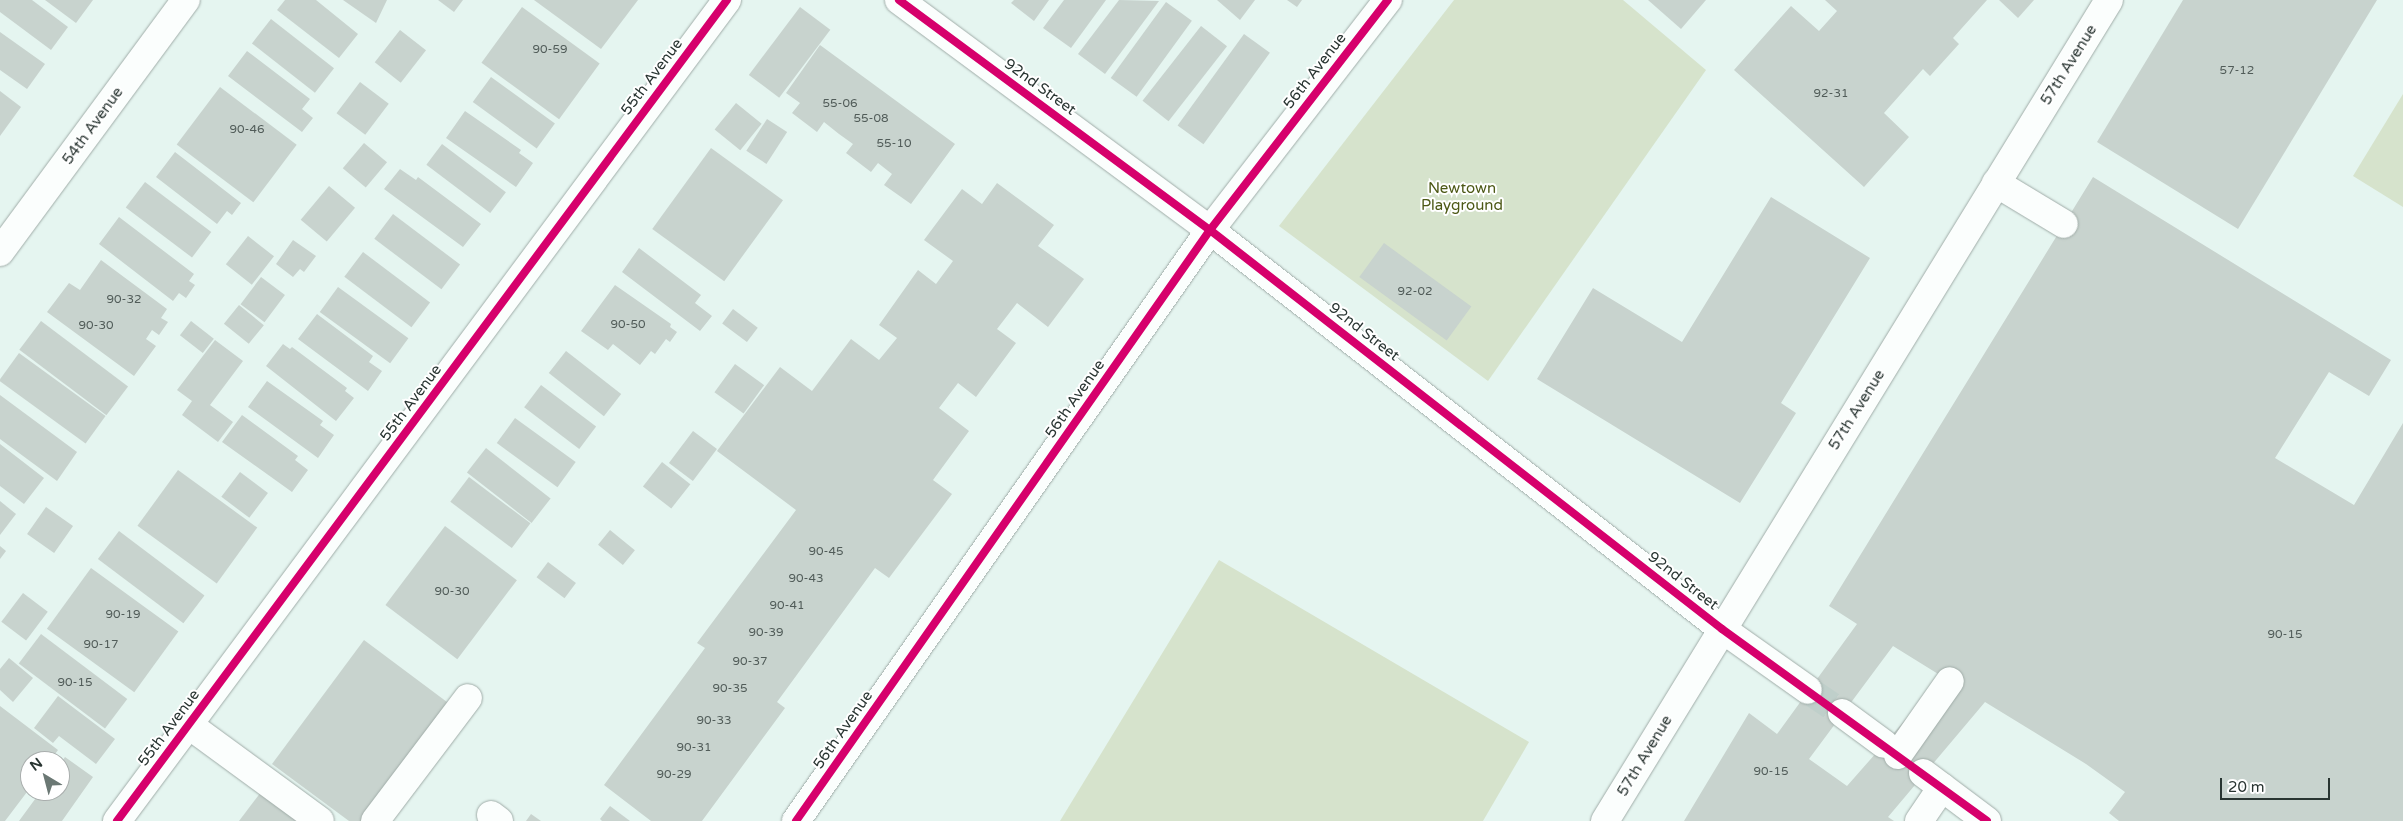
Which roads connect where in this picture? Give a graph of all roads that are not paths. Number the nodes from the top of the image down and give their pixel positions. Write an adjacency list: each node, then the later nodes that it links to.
1 (186, 0): 9 (street, 54th Avenue)
2 (727, 0): 15 (street, 55th Avenue)
3 (899, 0): 8 (street, 92nd Street)
4 (1388, 0): 8 (street, 56th Avenue)
5 (2109, 0): 6 (street, 57th Avenue)
6 (1996, 183): 7 (street); 10 (street, 57th Avenue)
7 (2064, 224)
8 (1210, 230): 10 (street, 92nd Street); 19 (street, 56th Avenue)
9 (0, 252)
10 (1722, 629): 12 (street, 92nd Street); 20 (street, 57th Avenue)
11 (1950, 681): 14 (street)
12 (1808, 690)
13 (468, 698): 18 (street)
14 (1842, 713)
15 (189, 725): 16 (street, 55th Avenue); 17 (street)
16 (116, 821)
17 (320, 821)
18 (375, 821)
19 (796, 821)
20 (1605, 821)
21 (1919, 821): 22 (street)
22 (1987, 821)

